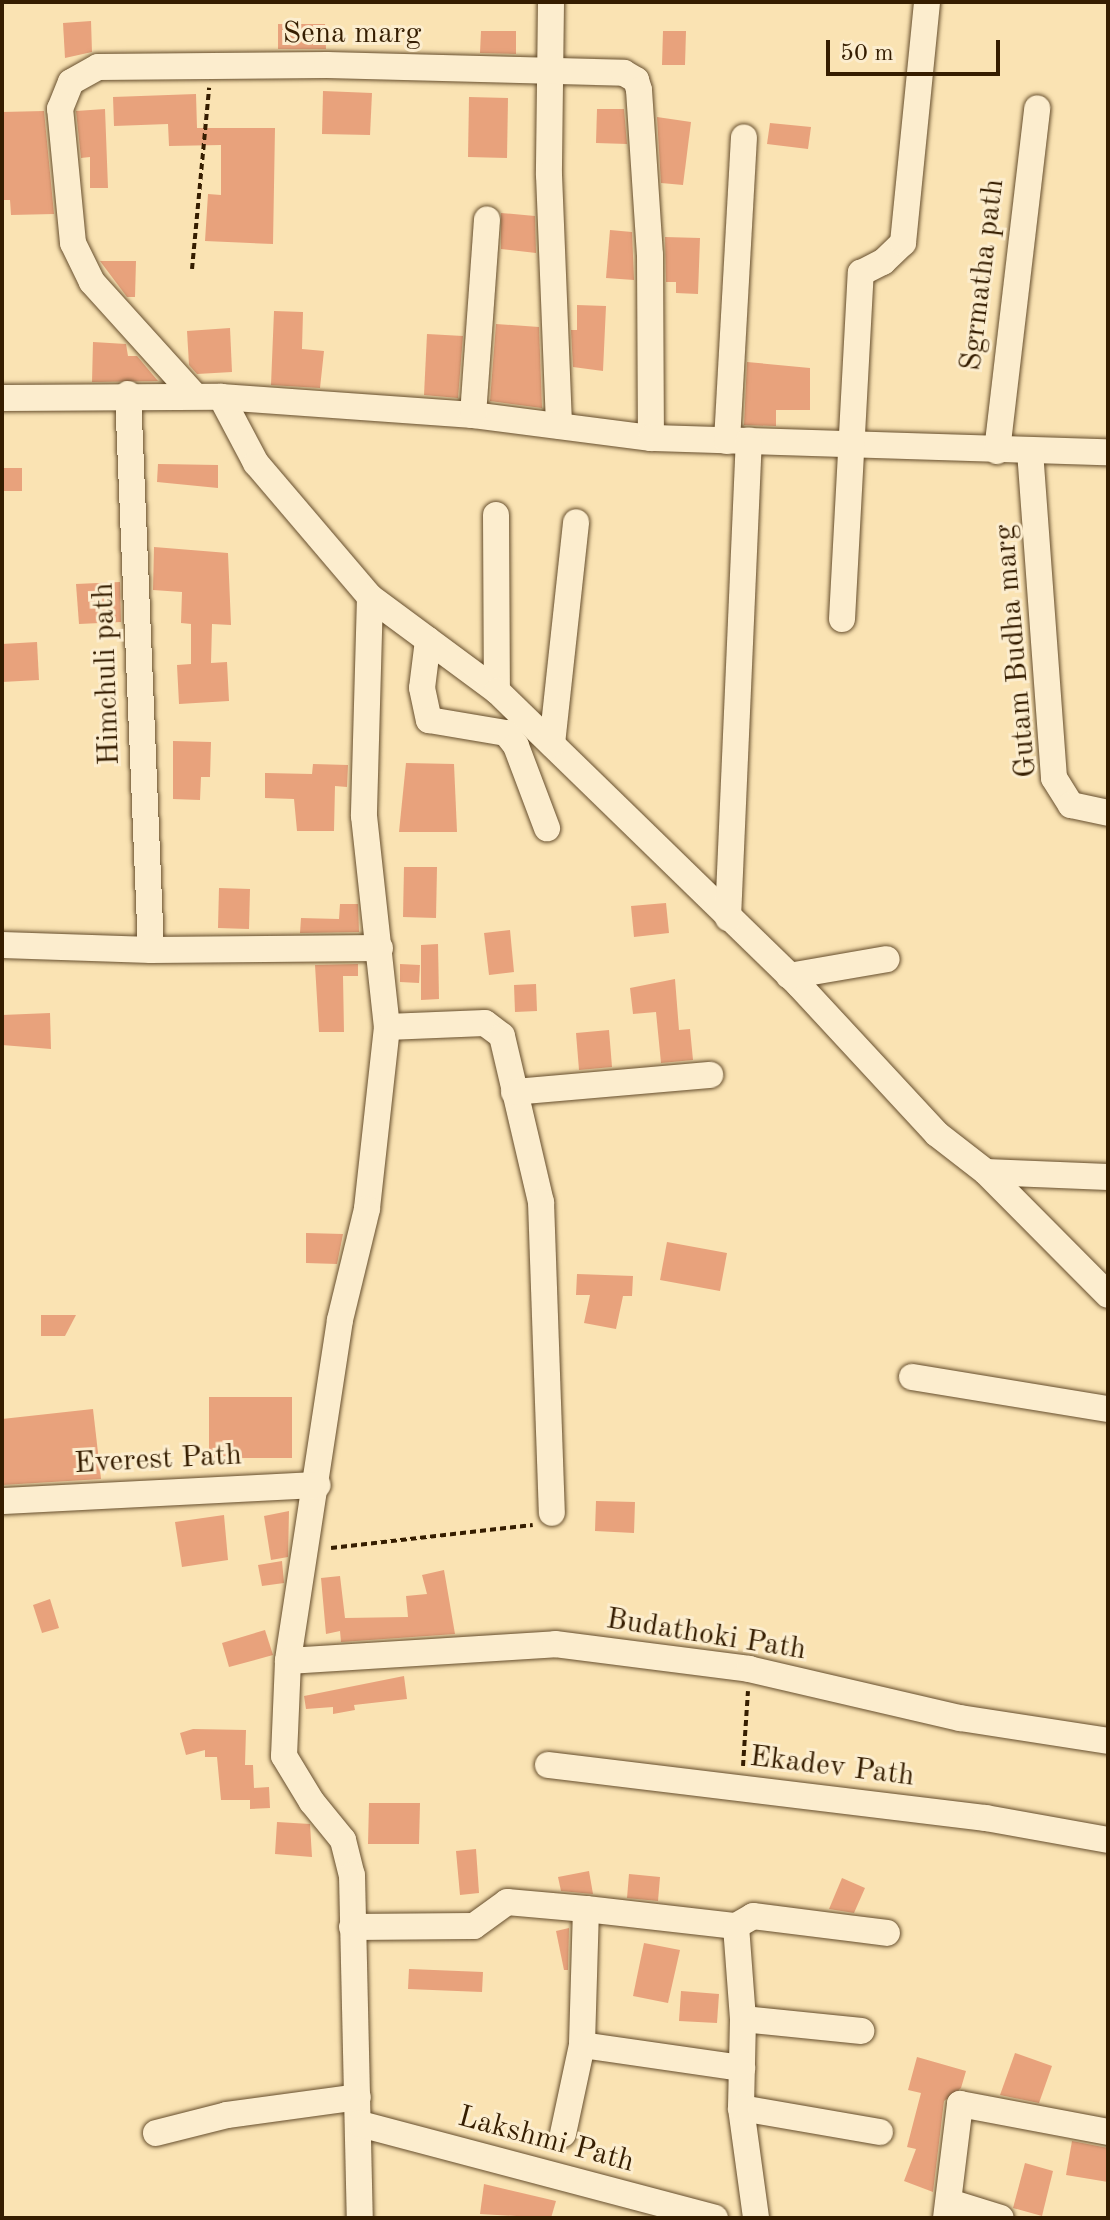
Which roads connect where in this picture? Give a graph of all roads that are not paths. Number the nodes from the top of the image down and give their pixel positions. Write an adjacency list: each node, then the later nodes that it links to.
1 (551, 2): 3 (street)
2 (927, 2): 14 (street)
3 (552, 69): 8 (street, Sena marg); 11 (street); 12 (street, Sena marg)
4 (1037, 108): 15 (street, Sgrmatha path)
5 (744, 137): 13 (street)
6 (487, 220): 10 (street)
7 (128, 394): 8 (street); 9 (street); 30 (street, Himchuli path)
8 (208, 397): 10 (street); 20 (street, Sena marg)
9 (2, 398)
10 (473, 415): 11 (street)
11 (559, 426): 12 (street)
12 (651, 438): 13 (street)
13 (738, 441): 14 (street); 27 (street)
14 (852, 447): 15 (street); 21 (street)
15 (997, 451): 16 (street)
16 (1030, 451): 17 (street); 25 (street, Gutam Budha marg)
17 (1108, 452)
18 (496, 515): 23 (street)
19 (576, 522): 24 (street)
20 (370, 597): 22 (street, Sena marg); 29 (street)
21 (842, 619)
22 (428, 640): 23 (street, Sena marg); 26 (street)
23 (497, 691): 24 (street, Sena marg)
24 (552, 744): 27 (street, Sena marg)
25 (1108, 813)
26 (547, 828)
27 (728, 918): 32 (street, Sena marg)
28 (2, 945): 30 (street)
29 (380, 948): 30 (street); 33 (street)
30 (151, 950)
31 (887, 959): 32 (street)
32 (789, 976): 36 (street, Sena marg)
33 (387, 1027): 35 (street); 41 (street)
34 (710, 1075): 35 (street)
35 (514, 1092): 43 (street)
36 (986, 1172): 37 (street); 38 (street, Sena marg)
37 (1108, 1177)
38 (1108, 1295)
39 (912, 1377): 40 (street)
40 (1108, 1409)
41 (318, 1485): 42 (street, Everest Path); 44 (street)
42 (2, 1501)
43 (552, 1513)
44 (288, 1661): 45 (street, Budathoki Path); 50 (street)
45 (1108, 1741)
46 (548, 1765): 47 (street, Ekadev Path)
47 (1108, 1840)
48 (586, 1909): 49 (street); 50 (street); 54 (street)
49 (736, 1926): 51 (street); 52 (street)
50 (352, 1927): 56 (street)
51 (887, 1933)
52 (743, 2019): 53 (street); 55 (street)
53 (861, 2031)
54 (582, 2045): 55 (street); 62 (street)
55 (742, 2068): 57 (street)
56 (358, 2097): 58 (street); 61 (street)
57 (741, 2108): 59 (street); 66 (street)
58 (360, 2124): 64 (street); 65 (street, Lakshmi Path)
59 (880, 2132)
60 (1108, 2132): 63 (street)
61 (156, 2133)
62 (563, 2134)
63 (948, 2210): 67 (street)
64 (360, 2218)
65 (715, 2218)
66 (756, 2218)
67 (1001, 2218)

